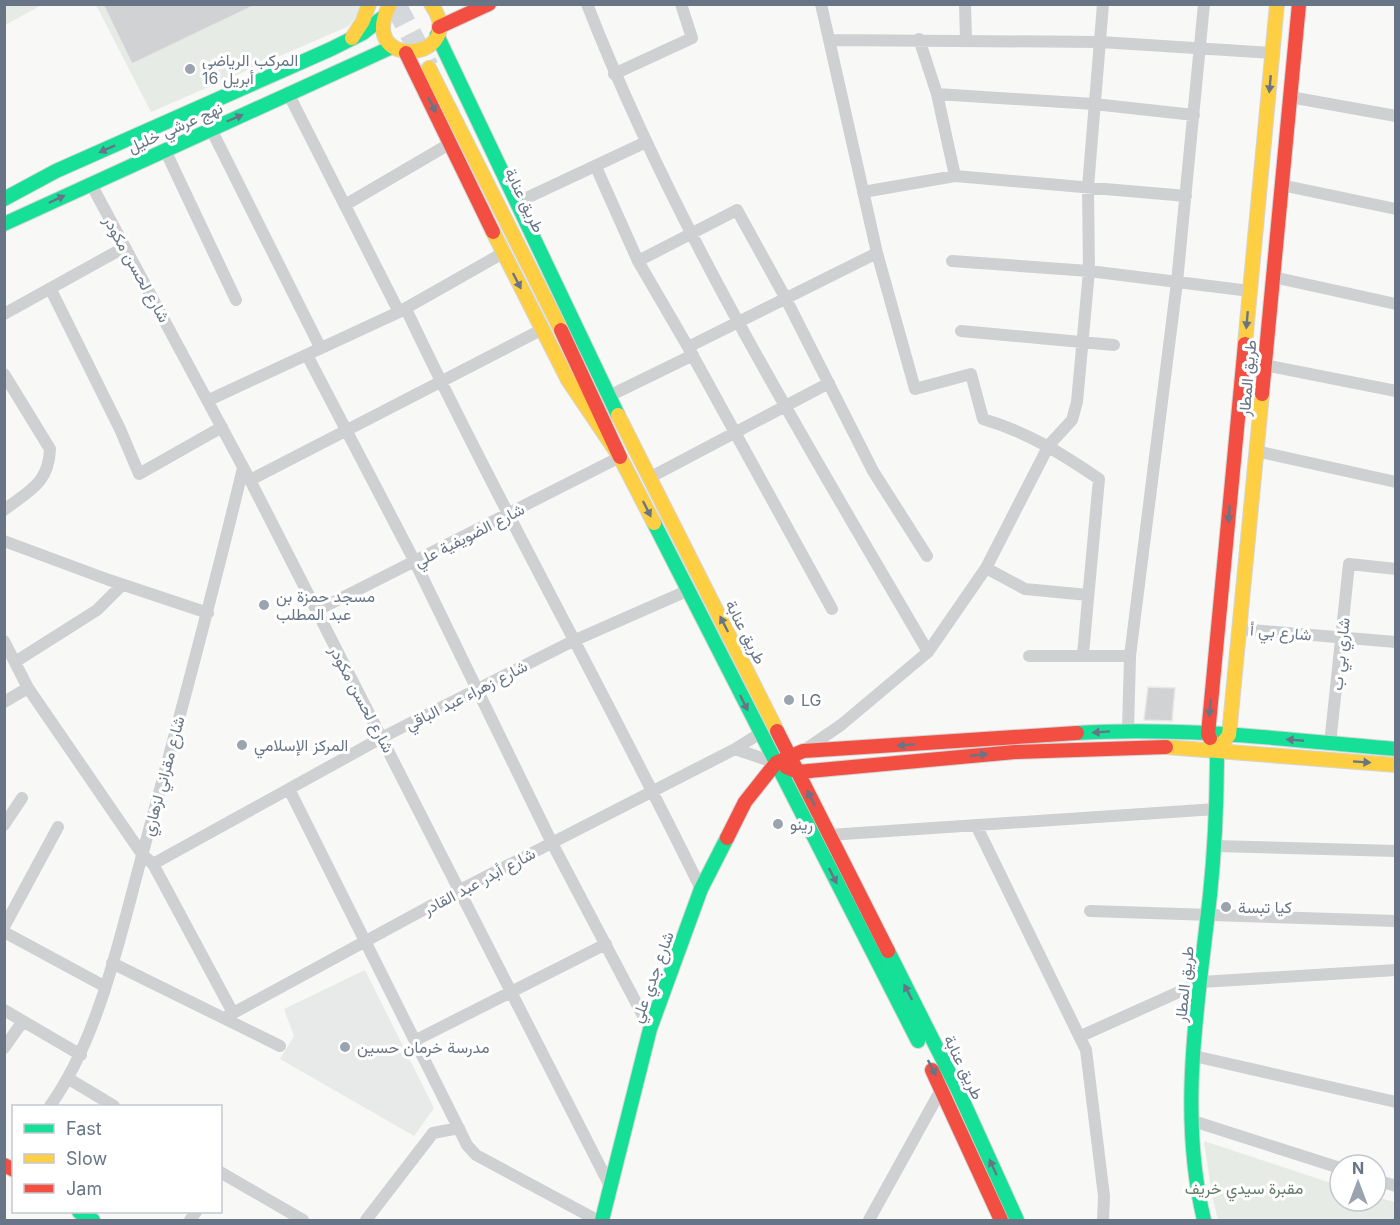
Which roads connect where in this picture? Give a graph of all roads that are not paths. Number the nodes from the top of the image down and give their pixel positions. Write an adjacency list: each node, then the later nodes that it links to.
1 (369, 4): 14 (main road)
2 (431, 4): 13 (main road)
3 (489, 4): 13 (main road)
4 (587, 4): 23 (street)
5 (681, 4): 23 (street)
6 (821, 4): 16 (street)
7 (965, 4): 17 (street)
8 (1103, 4): 18 (street)
9 (1204, 4): 20 (street)
10 (1277, 4): 22 (main road, طريق المطار)
11 (1299, 4): 26 (main road, طريق المطار)
12 (384, 10): 14 (main road, نهج عرشي خليل); 19 (main road)
13 (438, 31): 21 (main road); 42 (main road)
14 (352, 38): 41 (main road, نهج عرشي خليل, one-way to 41)
15 (919, 39): 16 (street); 17 (street); 24 (street)
16 (830, 40): 39 (street)
17 (966, 40): 18 (street)
18 (1101, 42): 20 (street); 27 (street)
19 (393, 47): 21 (main road); 25 (main road, نهج عرشي خليل)
20 (1201, 48): 22 (street); 28 (street)
21 (406, 53): 32 (main road, one-way to 32)
22 (1273, 53): 56 (main road, طريق المطار, one-way to 56)
23 (614, 74): 31 (street)
24 (938, 94): 27 (street); 35 (street)
25 (289, 95): 30 (main road, نهج عرشي خليل, one-way to 25); 43 (street)
26 (1290, 97): 29 (street); 37 (main road, طريق المطار)
27 (1094, 104): 28 (street); 38 (street)
28 (1194, 115): 40 (street)
29 (1395, 116)
30 (211, 129): 33 (main road, نهج عرشي خليل); 67 (street)
31 (646, 142): 34 (street); 46 (street)
32 (451, 143): 43 (street); 49 (main road)
33 (165, 150): 36 (main road, نهج عرشي خليل); 58 (street)
34 (596, 168): 42 (street); 50 (street)
35 (955, 176): 38 (street); 39 (street)
36 (91, 184): 45 (main road, نهج عرشي خليل, one-way to 36); 47 (street, شارع لحسن مكودر)
37 (1281, 185): 44 (street); 53 (main road, طريق المطار)
38 (1088, 187): 40 (street); 52 (street)
39 (863, 192): 48 (street)
40 (1186, 196): 54 (street)
41 (4, 199)
42 (518, 202): 75 (main road)
43 (345, 205): 60 (street)
44 (1395, 209)
45 (4, 224)
46 (693, 233): 50 (street); 57 (street); 62 (street)
47 (125, 247): 55 (street); 76 (street, شارع لحسن مكودر)
48 (877, 252): 57 (street); 81 (street)
49 (503, 253): 60 (street); 63 (main road, one-way to 63)
50 (638, 261): 68 (street)
51 (952, 261): 52 (street)
52 (1089, 271): 54 (street); 65 (street)
53 (1273, 277): 59 (street); 70 (main road, طريق المطار)
54 (1177, 282): 56 (street); 110 (street)
55 (51, 290): 61 (street); 78 (street)
56 (1250, 291): 117 (main road, طريق المطار, one-way to 117)
57 (785, 297): 62 (street); 73 (street)
58 (236, 300)
59 (1395, 304)
60 (402, 311): 67 (street); 72 (street)
61 (4, 314)
62 (738, 320): 68 (street); 77 (street)
63 (542, 330): 72 (street); 84 (main road)
64 (961, 331): 65 (street)
65 (1083, 342): 66 (street); 81 (street)
66 (1114, 345)
67 (320, 347): 69 (street)
68 (691, 351): 75 (street); 80 (street)
69 (307, 355): 76 (street); 79 (street)
70 (1264, 365): 74 (street); 83 (main road, طريق المطار)
71 (4, 374): 89 (street)
72 (441, 382): 79 (street); 90 (street)
73 (829, 383): 77 (street); 92 (street)
74 (1395, 391)
75 (609, 396): 82 (main road)
76 (209, 400): 78 (street, شارع لحسن مكودر)
77 (785, 407): 80 (street); 107 (street)
78 (222, 428): 85 (street, شارع لحسن مكودر)
79 (346, 432): 87 (street); 93 (street)
80 (735, 432): 86 (street); 99 (street)
81 (1049, 445): 94 (street); 98 (street)
82 (633, 446): 84 (main road, طريق عنابة); 86 (main road, طريق عنابة)
83 (1256, 452): 88 (street); 102 (main road, طريق المطار)
84 (620, 457): 90 (street, شارع الضويفية علي); 97 (main road, طريق عنابة, one-way to 97)
85 (243, 468): 87 (street, شارع لحسن مكودر); 101 (street, شارع مقراني لزهاري)
86 (649, 478): 124 (main road, طريق عنابة, one-way to 86)
87 (250, 480): 100 (street, شارع لحسن مكودر)
88 (1395, 482)
89 (4, 510)
90 (508, 514): 93 (street, شارع الضويفية علي); 105 (street)
91 (4, 541): 96 (street)
92 (927, 556)
93 (415, 562): 100 (street, شارع الضويفية علي); 113 (street)
94 (986, 568): 98 (street); 107 (street)
95 (1395, 569): 103 (street, شاري بي ب)
96 (122, 585): 101 (street); 111 (street)
97 (689, 590): 105 (street, شارع زهراء عبد الباقي); 116 (main road, طريق عنابة, one-way to 116)
98 (1088, 595): 108 (street)
99 (832, 609)
100 (316, 611): 119 (street, شارع لحسن مكودر)
101 (208, 613): 139 (street, شارع مقراني لزهاري)
102 (1239, 628): 103 (street, شارع بي أ); 118 (main road, طريق المطار)
103 (1341, 637): 106 (street, شارع بي أ); 120 (street, شاري بي ب)
104 (4, 641): 111 (street)
105 (573, 642): 113 (street, شارع زهراء عبد الباقي); 129 (street)
106 (1395, 642)
107 (928, 652): 124 (street)
108 (1083, 654): 109 (street); 110 (street)
109 (1029, 656)
110 (1130, 656): 115 (street)
111 (15, 662): 112 (street)
112 (28, 688): 114 (street); 139 (street)
113 (478, 689): 119 (street, شارع زهراء عبد الباقي); 136 (street)
114 (4, 702)
115 (1128, 730): 117 (main road); 124 (main road, one-way to 124)
116 (759, 734): 121 (street, شارع أبدر عبد القادر); 125 (main road, طريق عنابة)
117 (1208, 734): 118 (main road); 123 (main road)
118 (1229, 735): 120 (main road, one-way to 118); 123 (main road)
119 (383, 737): 128 (street, شارع زهراء عبد الباقي); 142 (street, شارع لحسن مكودر)
120 (1330, 744): 122 (main road)
121 (735, 749): 125 (street); 129 (street, شارع أبدر عبد القادر)
122 (1395, 749)
123 (1217, 750): 126 (main road, one-way to 126); 127 (main road, one-way to 123); 131 (main road, طريق المطار)
124 (797, 754): 125 (main road); 127 (main road, طريق عنابة)
125 (776, 763): 127 (main road); 141 (main road, شارع جدي علي); 166 (main road, طريق عنابة, one-way to 166)
126 (1395, 765)
127 (798, 772): 135 (main road, طريق عنابة, one-way to 127)
128 (289, 789): 140 (street, شارع زهراء عبد الباقي); 148 (street)
129 (653, 791): 136 (street, شارع أبدر عبد القادر); 141 (street)
130 (21, 798): 132 (street)
131 (1216, 808): 133 (street); 137 (main road, طريق المطار)
132 (4, 825)
133 (976, 825): 135 (street); 159 (street)
134 (58, 827): 146 (street)
135 (829, 835): 181 (main road, طريق عنابة, one-way to 135)
136 (552, 843): 142 (street, شارع أبدر عبد القادر); 149 (street)
137 (1214, 846): 138 (street); 144 (main road, طريق المطار)
138 (1395, 851)
139 (142, 854): 140 (street); 150 (street, شارع مقراني لزهاري)
140 (153, 864): 156 (street)
141 (701, 889): 158 (main road, شارع جدي علي)
142 (458, 891): 148 (street, شارع أبدر عبد القادر); 154 (street, شارع لحسن مكودر)
143 (1090, 911): 144 (street)
144 (1208, 914): 145 (street); 152 (main road, طريق المطار)
145 (1395, 921)
146 (4, 927)
147 (4, 932): 153 (street)
148 (364, 942): 156 (street, شارع أبدر عبد القادر); 160 (street)
149 (606, 944): 154 (street); 158 (street)
150 (112, 963): 153 (street, شارع مقراني لزهاري); 156 (street)
151 (1395, 970): 152 (street)
152 (1201, 982): 159 (street); 164 (main road, طريق المطار)
153 (104, 986): 163 (street, شارع مقراني لزهاري)
154 (511, 992): 160 (street); 174 (street, شارع لحسن مكودر)
155 (4, 1010): 157 (street)
156 (229, 1016): 161 (street)
157 (23, 1021): 162 (street); 163 (street)
158 (650, 1029): 174 (main road, شارع جدي علي)
159 (1081, 1036): 182 (street)
160 (416, 1040): 171 (street)
161 (280, 1046)
162 (4, 1048)
163 (81, 1055): 165 (street, شارع مقراني لزهاري)
164 (1194, 1056): 167 (street); 170 (main road, طريق المطار)
165 (69, 1079): 168 (street, شارع مقراني لزهاري); 169 (street)
166 (942, 1088): 179 (street); 180 (main road, طريق عنابة)
167 (1395, 1102)
168 (51, 1105)
169 (111, 1105)
170 (1190, 1120): 172 (street); 183 (main road, طريق المطار)
171 (459, 1128): 176 (street); 177 (street)
172 (1328, 1164)
173 (222, 1174): 175 (street)
174 (610, 1186): 178 (main road, شارع جدي علي)
175 (303, 1221)
176 (366, 1221)
177 (597, 1221)
178 (602, 1221)
179 (869, 1221)
180 (1001, 1221)
181 (1017, 1221)
182 (1103, 1221)
183 (1204, 1221)

